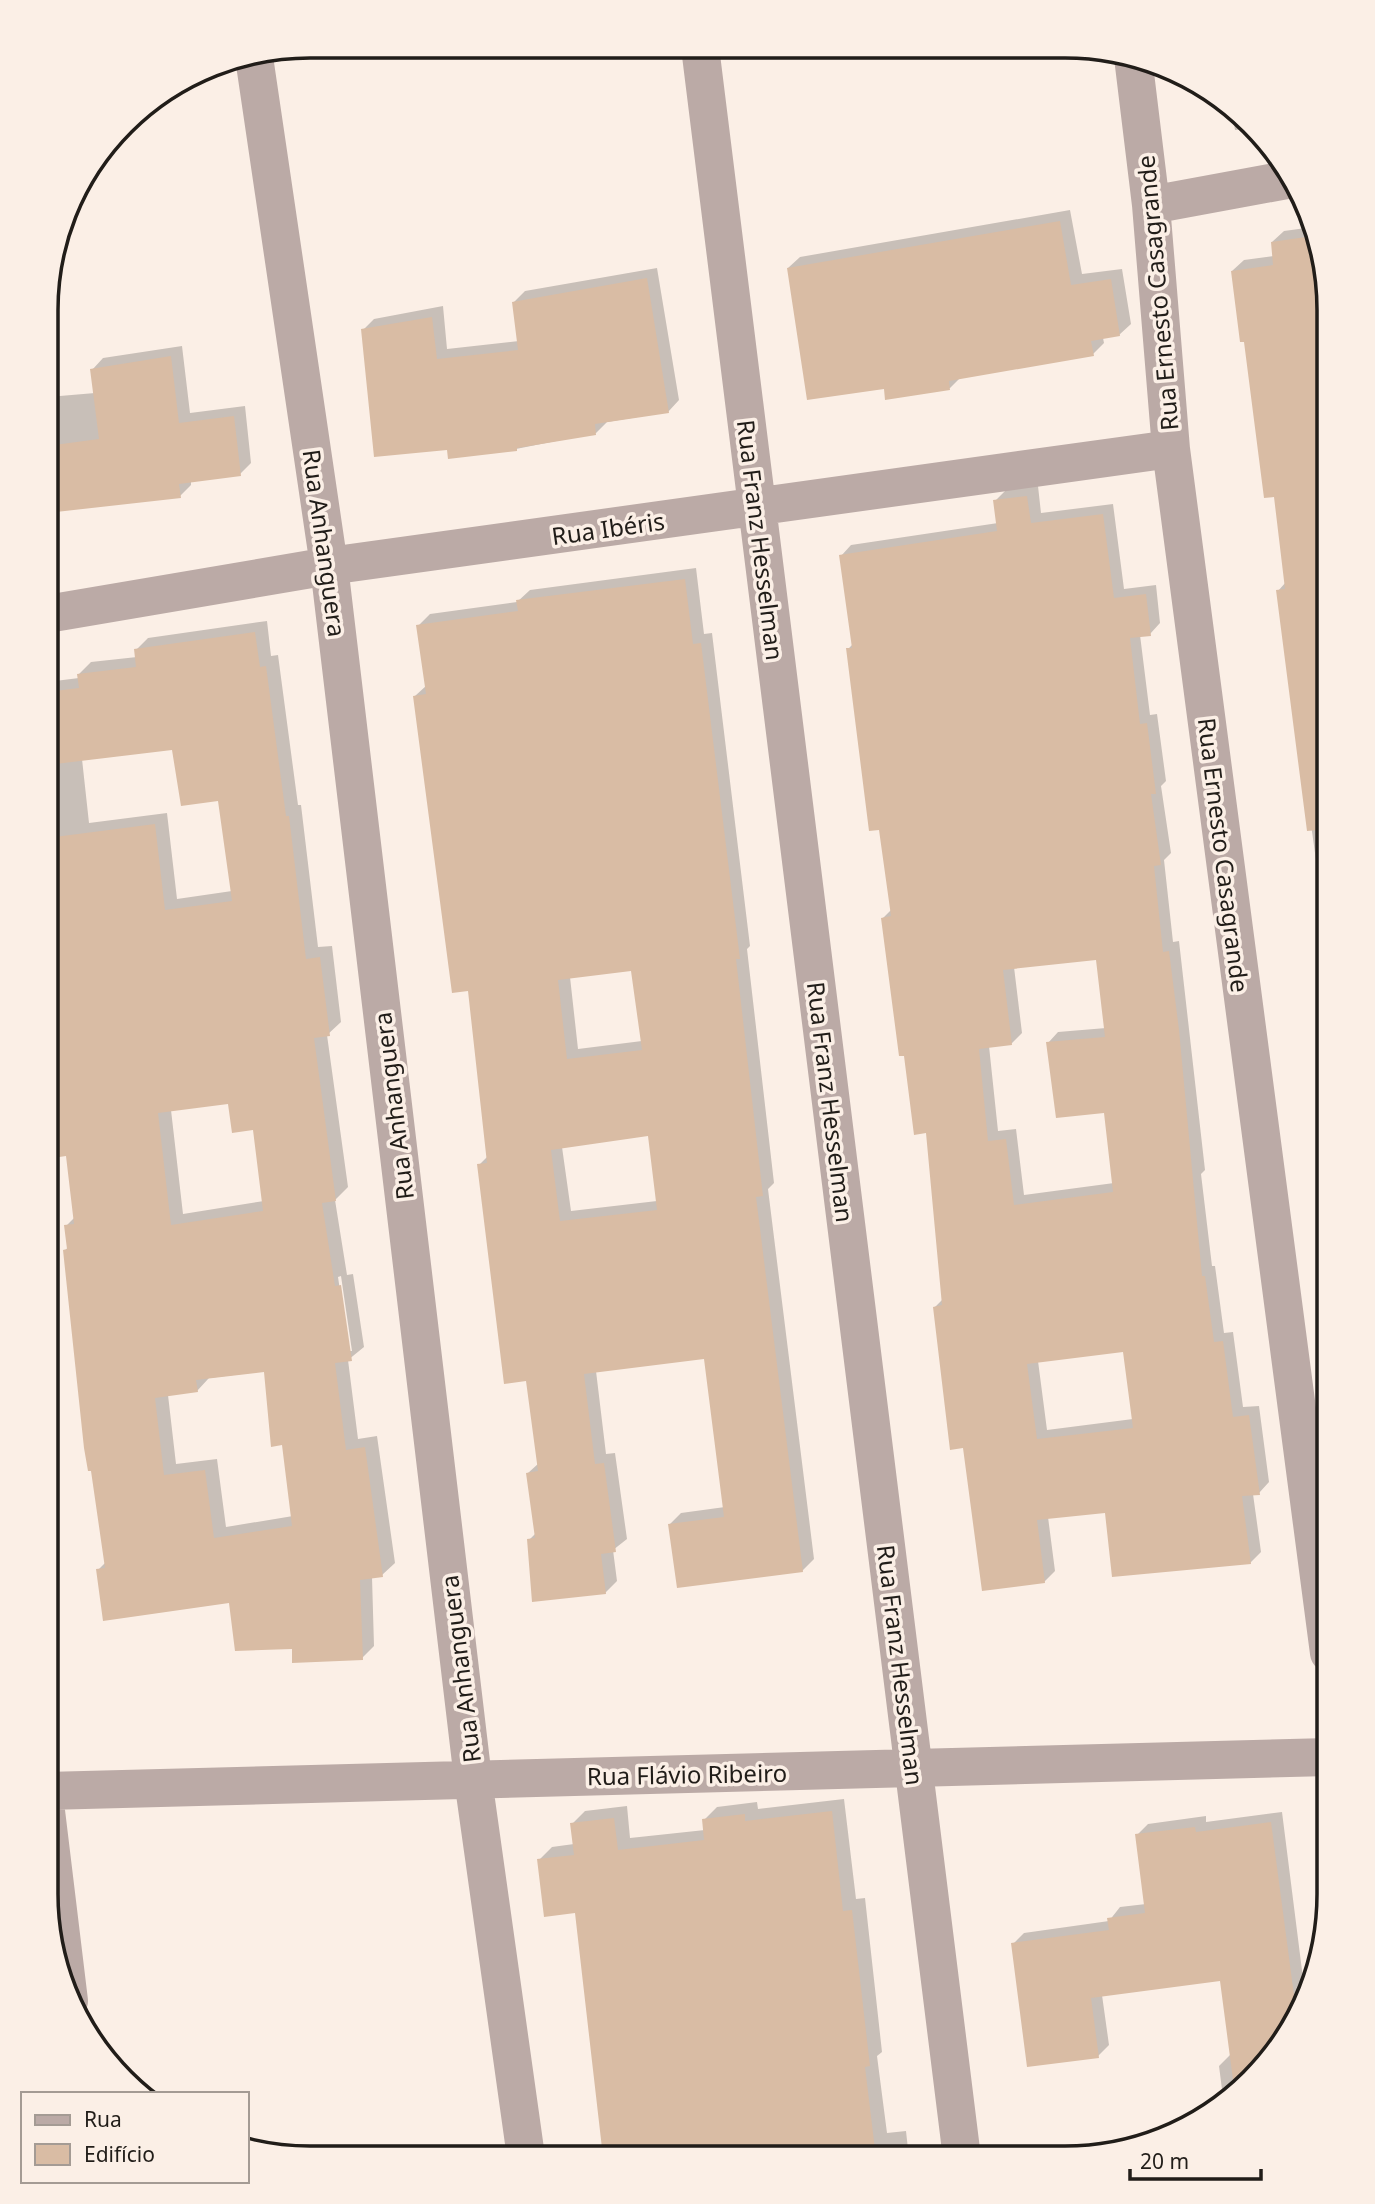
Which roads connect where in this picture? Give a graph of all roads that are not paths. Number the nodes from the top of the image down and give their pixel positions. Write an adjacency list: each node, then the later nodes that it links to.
1 (701, 58): 7 (street, Rua Franz Hesselman)
2 (255, 64): 8 (street, Rua Anhanguera)
3 (1134, 67): 5 (street, Rua Ernesto Casagrande)
4 (1282, 181): 5 (street)
5 (1151, 205): 6 (street, Rua Ernesto Casagrande)
6 (1171, 449): 7 (street, Rua Ibéris); 10 (street, Rua Ernesto Casagrande)
7 (757, 507): 8 (street, Rua Ibéris); 12 (street, Rua Franz Hesselman)
8 (329, 566): 9 (street, Rua Ibéris); 13 (street, Rua Anhanguera)
9 (58, 612)
10 (1317, 1562)
11 (1317, 1757): 12 (street, Rua Flávio Ribeiro)
12 (914, 1768): 13 (street, Rua Flávio Ribeiro); 18 (street, Rua Franz Hesselman)
13 (473, 1779): 14 (street, Rua Flávio Ribeiro); 17 (street, Rua Anhanguera)
14 (58, 1791)
15 (58, 1910): 16 (street)
16 (60, 1928)
17 (524, 2146)
18 (961, 2146)

